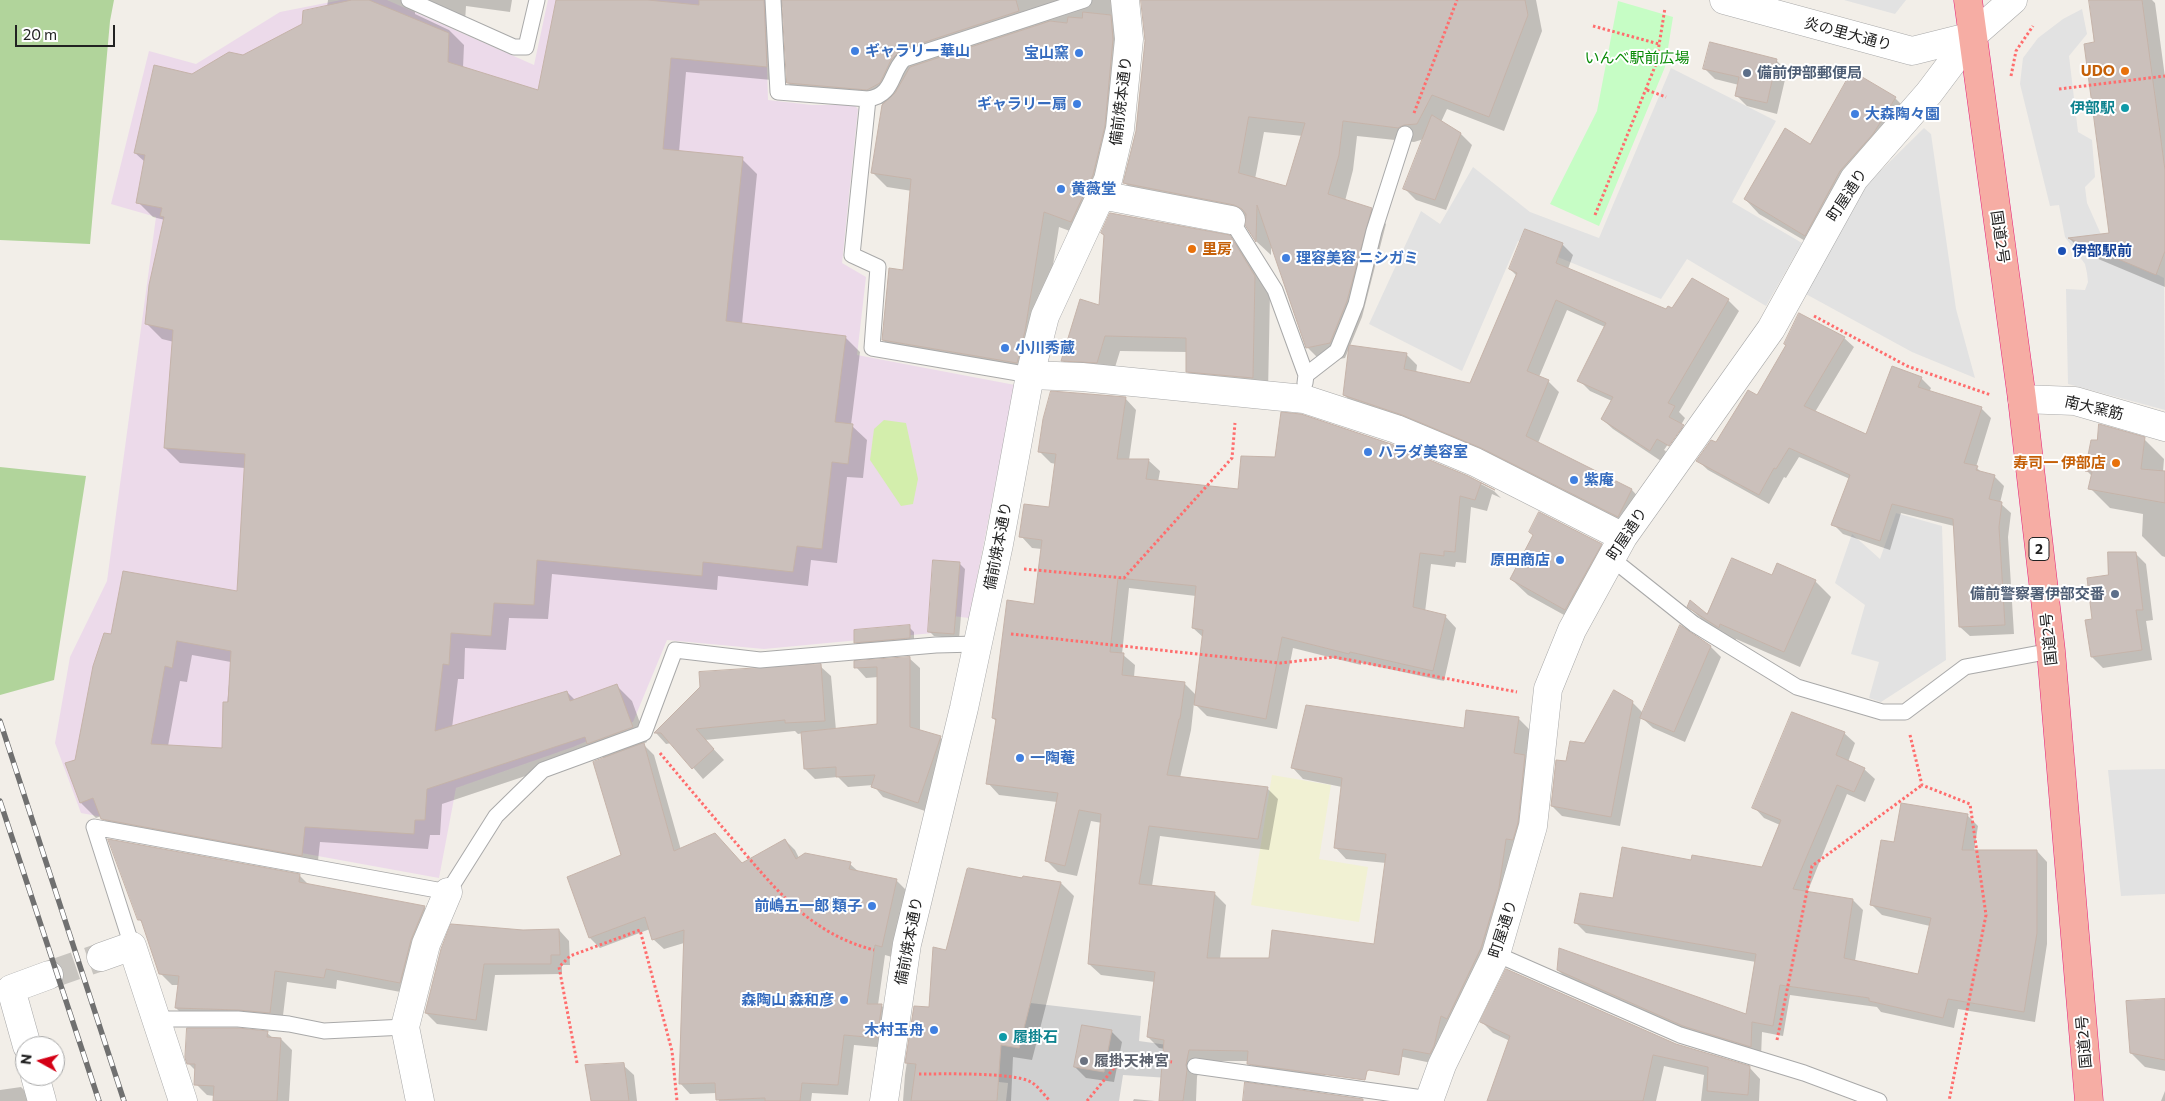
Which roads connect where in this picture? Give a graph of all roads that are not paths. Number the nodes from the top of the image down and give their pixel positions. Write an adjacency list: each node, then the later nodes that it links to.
1 (409, 0): 2 (lane)
2 (537, 0)
3 (773, 0): 10 (lane)
4 (1084, 0): 10 (lane)
5 (1125, 0): 12 (street, 備前焼本通り)
6 (1724, 0): 9 (street, 炎の里大通り)
7 (1968, 0): 9 (highway, 国道2号 / 2)
8 (2013, 0): 9 (street, 町屋通り)
9 (1972, 36): 16 (highway, 国道2号 / 2); 18 (street, 町屋通り)
10 (868, 99): 14 (lane)
11 (1406, 134): 15 (lane)
12 (1101, 194): 13 (street); 14 (street, 備前焼本通り)
13 (1231, 220): 15 (lane)
14 (1030, 375): 15 (street); 19 (street, 備前焼本通り)
15 (1305, 387): 18 (street)
16 (2022, 399): 17 (street, 南大窯筋); 20 (highway, 国道2号 / 2)
17 (2165, 427)
18 (1617, 547): 20 (lane); 23 (street, 町屋通り)
19 (979, 637): 21 (lane); 35 (street, 備前焼本通り)
20 (2050, 651): 37 (highway, 国道2号 / 2)
21 (448, 892): 22 (lane); 27 (street)
22 (132, 946): 24 (street); 26 (street)
23 (1496, 954): 31 (street, 町屋通り); 36 (lane)
24 (101, 957)
25 (49, 975): 28 (street)
26 (158, 1019): 27 (lane); 33 (street)
27 (405, 1027): 34 (street)
28 (24, 1036)
29 (1195, 1066): 31 (lane)
30 (38, 1086): 32 (street)
31 (1430, 1100)
32 (42, 1101)
33 (183, 1101)
34 (420, 1101)
35 (884, 1101)
36 (1879, 1101)
37 (2089, 1101)

